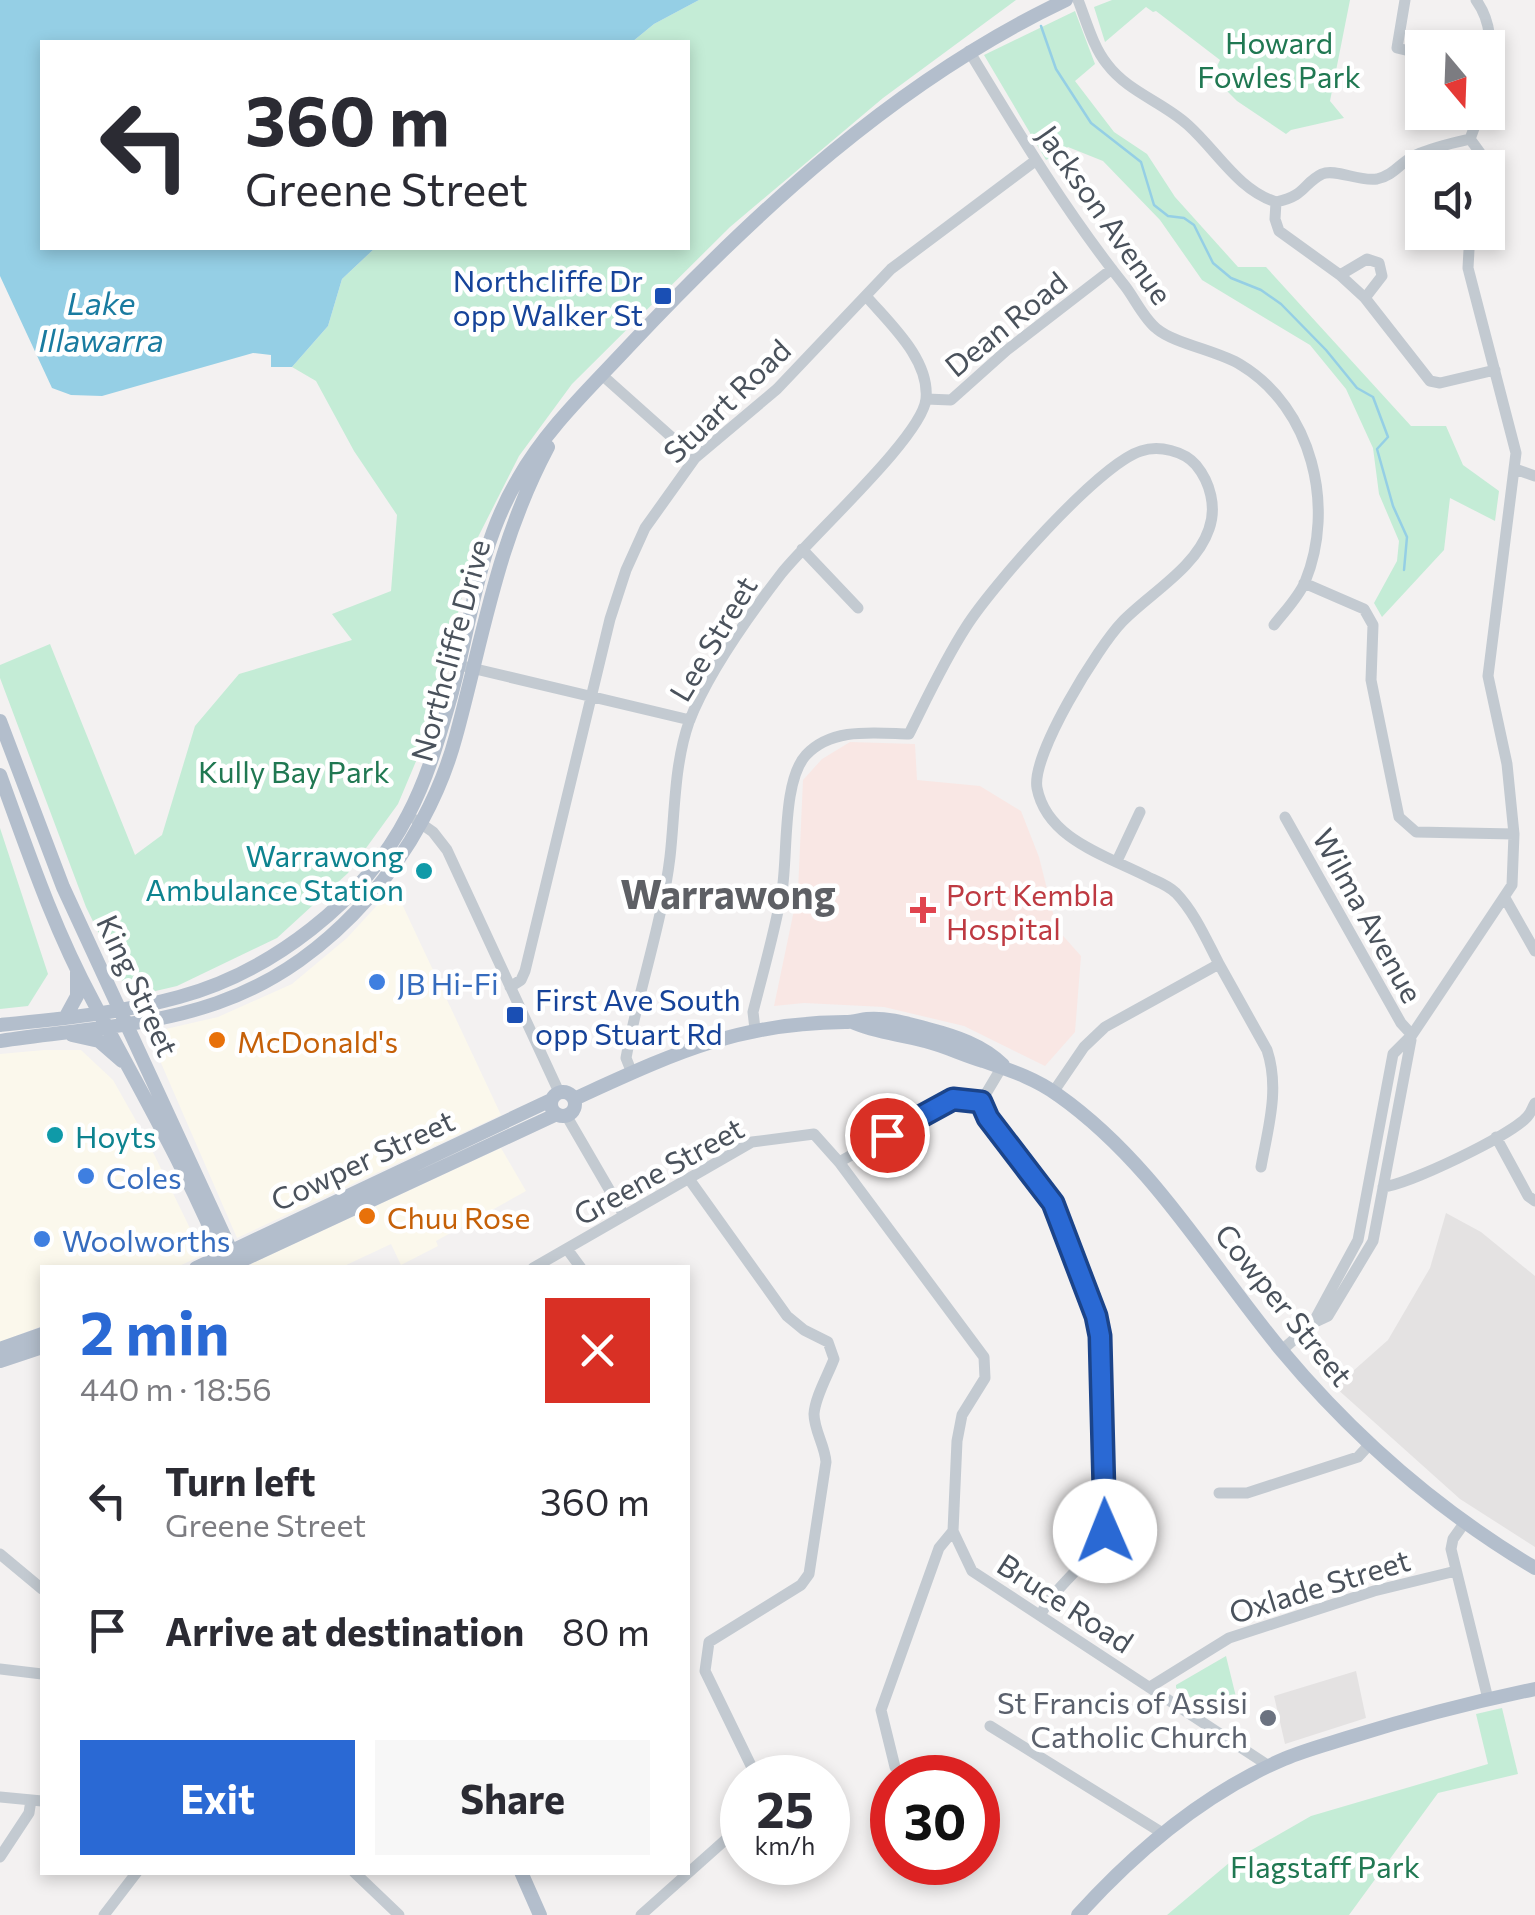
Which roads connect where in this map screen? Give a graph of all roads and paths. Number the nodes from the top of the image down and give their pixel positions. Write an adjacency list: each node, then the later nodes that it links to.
1 (1066, 0): 7 (main road, Northcliffe Drive)
2 (1078, 0): 12 (street)
3 (1405, 0): 6 (street)
4 (1476, 0): 5 (street)
5 (1489, 30)
6 (1405, 49)
7 (968, 51): 11 (street, Jackson Avenue); 19 (main road, Northcliffe Drive)
8 (1475, 130): 9 (street)
9 (1470, 138): 10 (street); 12 (street)
10 (1478, 150)
11 (1035, 161): 14 (street, Jackson Avenue); 16 (street, Stuart Road)
12 (1276, 202): 15 (street)
13 (1466, 250): 18 (street)
14 (1112, 269): 20 (street, Dean Road); 25 (street, Jackson Avenue)
15 (1340, 275): 17 (street); 17 (street)
16 (866, 296): 20 (street); 21 (street, Stuart Road)
17 (1364, 298): 18 (street)
18 (1495, 370): 22 (street)
19 (602, 375): 21 (street); 28 (main road, Northcliffe Drive)
20 (926, 399): 24 (street, Lee Street)
21 (695, 458): 29 (street, Stuart Road)
22 (1515, 469): 23 (street); 37 (street)
23 (1535, 476)
24 (802, 549): 26 (street); 30 (street, Lee Street)
25 (1304, 583): 27 (street, Jackson Avenue); 37 (street)
26 (858, 608)
27 (1274, 625)
28 (466, 666): 29 (street); 34 (main road, Northcliffe Drive); 36 (main road, Northcliffe Drive)
29 (592, 695): 30 (street); 43 (street, Stuart Road)
30 (690, 720): 58 (street, Lee Street)
31 (0, 721): 44 (main road, King Street)
32 (0, 775): 42 (main road, King Street)
33 (1140, 812): 38 (street)
34 (408, 816): 36 (street); 44 (main road, Northcliffe Drive)
35 (1285, 817): 53 (street, Wilma Avenue)
36 (422, 824): 43 (street); 44 (main road, Northcliffe Drive)
37 (1514, 834): 39 (street)
38 (1117, 861): 41 (street); 50 (street)
39 (1504, 898): 40 (street); 53 (street)
40 (1535, 951)
41 (1219, 964): 59 (street); 65 (street)
42 (77, 968): 45 (main road); 46 (main road, King Street)
43 (510, 987): 62 (street)
44 (123, 1017): 46 (main road, Northcliffe Drive); 71 (main road, King Street)
45 (65, 1018): 46 (main road, Northcliffe Drive); 48 (main road, Northcliffe Drive)
46 (104, 1020): 51 (main road, Northcliffe Drive); 57 (main road, King Street)
47 (852, 1022): 49 (main road, Cowper Street); 50 (main road, Cowper Street); 52 (main road, Cowper Street)
48 (0, 1026)
49 (914, 1026): 52 (main road); 55 (main road); 56 (main road, Cowper Street)
50 (755, 1028): 58 (main road, Cowper Street)
51 (52, 1033): 54 (main road, Northcliffe Drive); 57 (main road)
52 (889, 1034): 55 (main road, Cowper Street)
53 (1412, 1036): 67 (street); 74 (street)
54 (0, 1041)
55 (942, 1045): 56 (main road, Cowper Street)
56 (1003, 1065): 59 (main road, Cowper Street); 60 (street)
57 (129, 1068): 71 (main road, King Street)
58 (632, 1072): 62 (main road, Cowper Street)
59 (1054, 1091): 77 (main road, Cowper Street)
60 (981, 1102): 64 (street); 88 (street)
61 (1535, 1103): 63 (street)
62 (562, 1104): 69 (street); 71 (main road, Cowper Street)
63 (1496, 1137): 67 (street); 68 (street)
64 (839, 1162): 66 (street, Greene Street); 83 (street)
65 (1261, 1167)
66 (689, 1179): 69 (street, Greene Street); 95 (street)
67 (1383, 1187): 74 (street)
68 (1535, 1201)
69 (624, 1215): 70 (street, Greene Street)
70 (567, 1249): 72 (street, Greene Street); 73 (street)
71 (231, 1261)
72 (538, 1265)
73 (579, 1265)
74 (1312, 1324): 77 (street)
75 (40, 1335): 76 (main road)
76 (0, 1349)
77 (1282, 1350): 80 (main road, Cowper Street)
78 (40, 1353): 79 (main road)
79 (0, 1362)
80 (1370, 1444): 81 (street); 82 (main road, Cowper Street)
81 (1219, 1492)
82 (1465, 1522): 85 (main road, Cowper Street); 86 (street)
83 (952, 1531): 88 (street, Bruce Road); 96 (street)
84 (0, 1554): 87 (street)
85 (1535, 1568)
86 (1456, 1570): 91 (street, Oxlade Street); 93 (street)
87 (40, 1587)
88 (1041, 1614): 91 (street, Bruce Road)
89 (0, 1669): 90 (street)
90 (40, 1674)
91 (1150, 1687): 97 (street, Bruce Road)
92 (1535, 1689): 93 (main road)
93 (1488, 1699): 97 (main road)
94 (990, 1726): 100 (street)
95 (745, 1755)
96 (891, 1755)
97 (1269, 1766): 100 (main road)
98 (0, 1797): 99 (street)
99 (37, 1801): 102 (street)
100 (1164, 1834): 114 (main road)
101 (720, 1845): 103 (street)
102 (0, 1857)
103 (690, 1871)
104 (135, 1875): 109 (street)
105 (357, 1875): 110 (street)
106 (512, 1875): 111 (main road)
107 (522, 1875): 112 (main road)
108 (686, 1875): 113 (street)
109 (104, 1915)
110 (399, 1915)
111 (530, 1915)
112 (540, 1915)
113 (641, 1915)
114 (1078, 1915)

